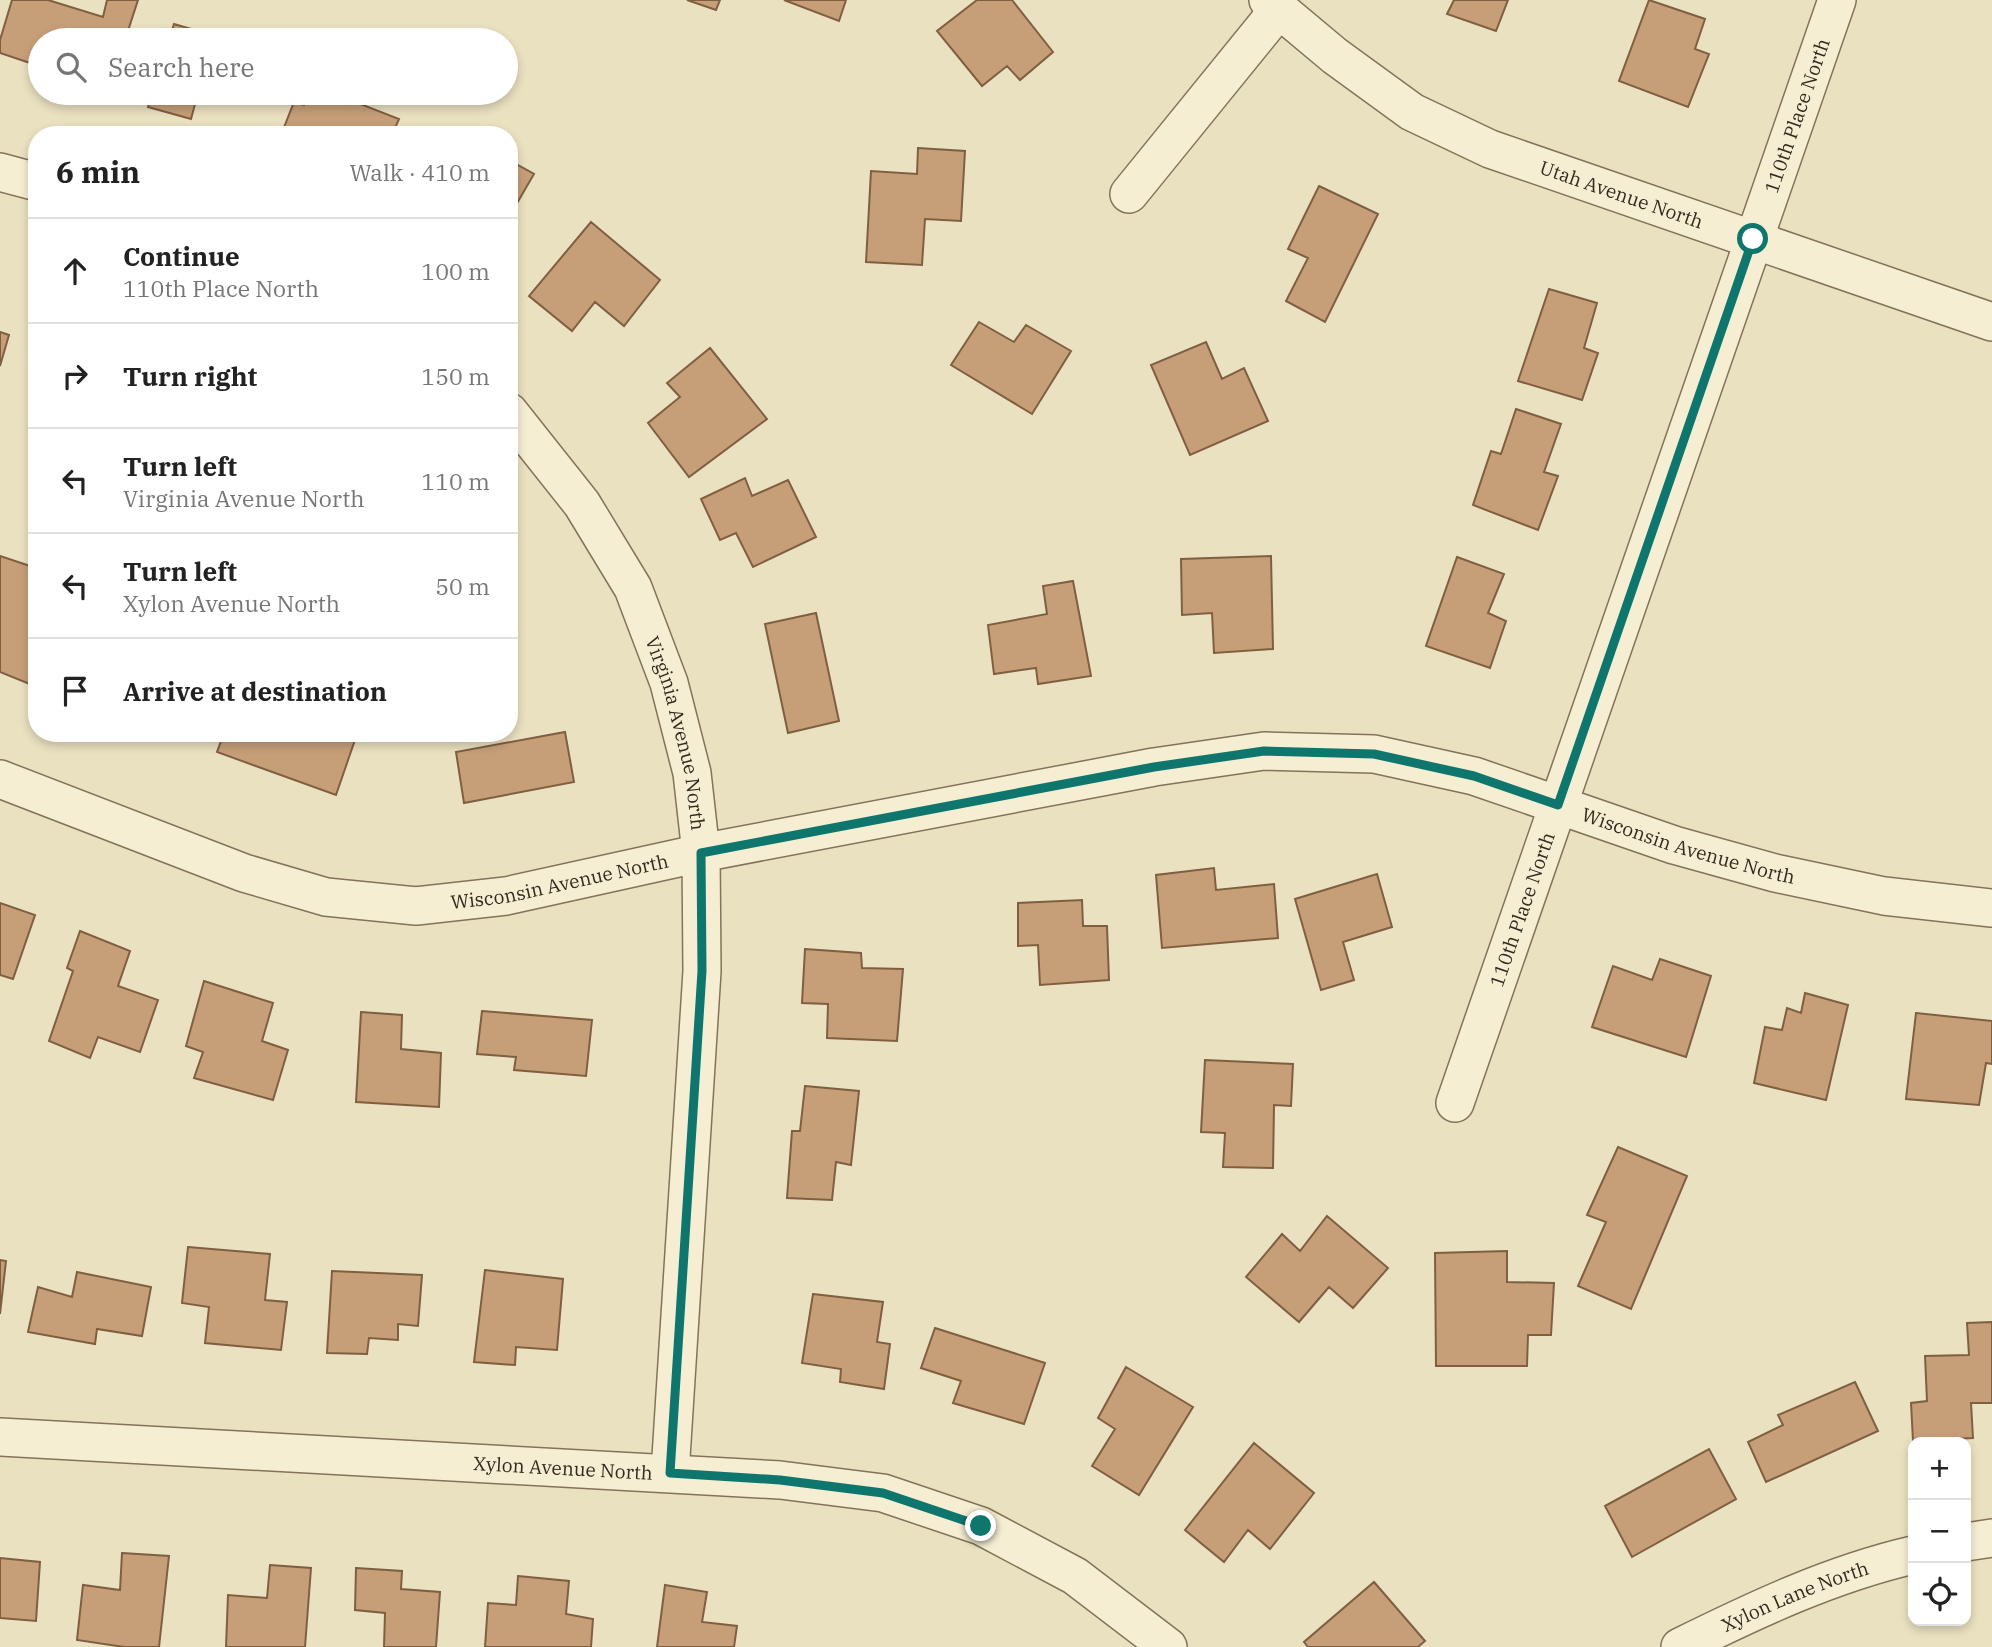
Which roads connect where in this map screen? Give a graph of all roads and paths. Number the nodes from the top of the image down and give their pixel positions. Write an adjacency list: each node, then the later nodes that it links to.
1 (1837, 0): 6 (street, 110th Place North)
2 (1274, 4): 5 (street, Utah Avenue North); 6 (street, Utah Avenue North)
3 (0, 172): 4 (street)
4 (28, 180)
5 (1129, 194)
6 (1753, 239): 7 (street, Utah Avenue North); 10 (street, 110th Place North)
7 (1992, 322)
8 (518, 421): 11 (street, Virginia Avenue North)
9 (0, 779): 11 (street, Wisconsin Avenue North)
10 (1558, 805): 11 (street, Wisconsin Avenue North); 12 (street, Wisconsin Avenue North); 13 (street, 110th Place North)
11 (701, 853): 15 (street, Virginia Avenue North)
12 (1992, 908)
13 (1455, 1103)
14 (0, 1437): 15 (street, Xylon Avenue North)
15 (670, 1473): 19 (street, Xylon Avenue North)
16 (1992, 1538): 17 (street)
17 (1971, 1541)
18 (1908, 1556): 20 (street, Xylon Lane North)
19 (1168, 1647)
20 (1680, 1647)

